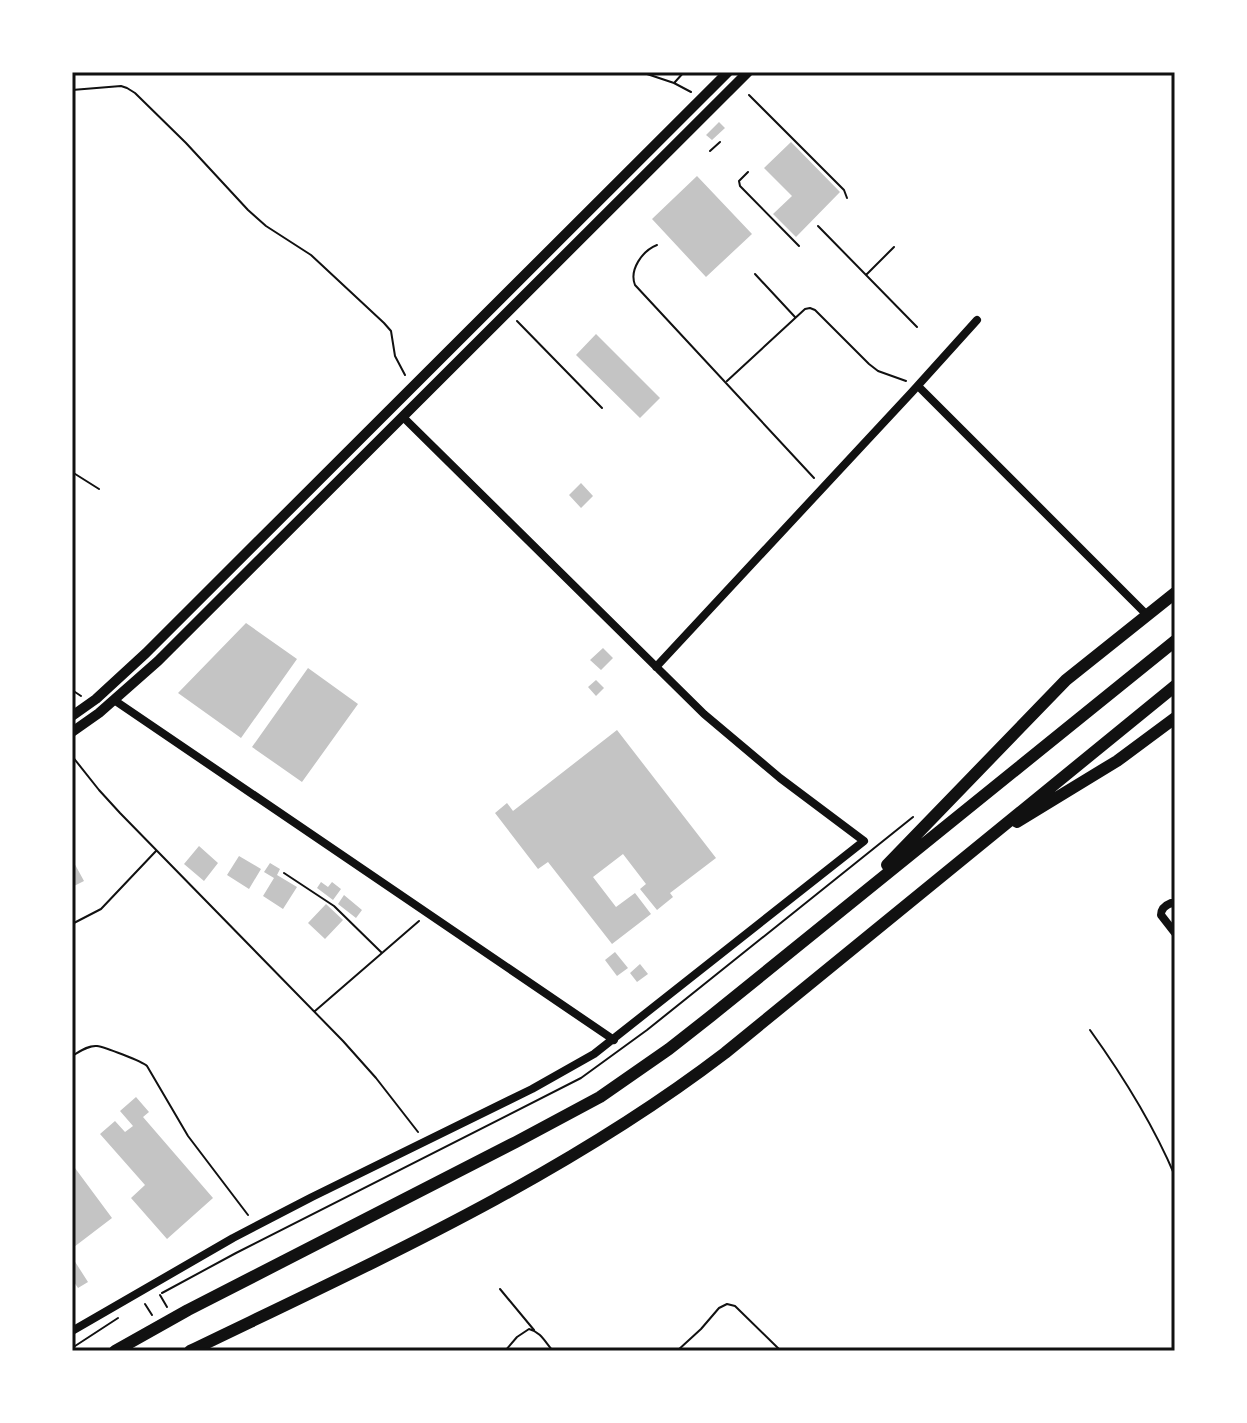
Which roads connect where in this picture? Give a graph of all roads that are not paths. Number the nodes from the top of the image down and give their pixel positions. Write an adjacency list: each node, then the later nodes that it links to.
1 (728, 72): 12 (street)
2 (748, 72): 5 (street)
3 (977, 320): 4 (street)
4 (918, 386): 7 (street); 9 (street)
5 (403, 417): 9 (street); 11 (street)
6 (1175, 593): 7 (highway)
7 (1147, 615): 17 (highway)
8 (1175, 641): 17 (highway)
9 (656, 667): 19 (street)
10 (1175, 686): 15 (highway)
11 (114, 700): 14 (street); 19 (street)
12 (72, 716)
13 (1175, 718): 15 (highway)
14 (72, 732)
15 (986, 839): 22 (highway)
16 (1175, 904): 18 (street)
17 (849, 905): 21 (highway)
18 (1175, 933)
19 (614, 1040): 20 (street)
20 (72, 1331)
21 (115, 1351)
22 (190, 1351)

